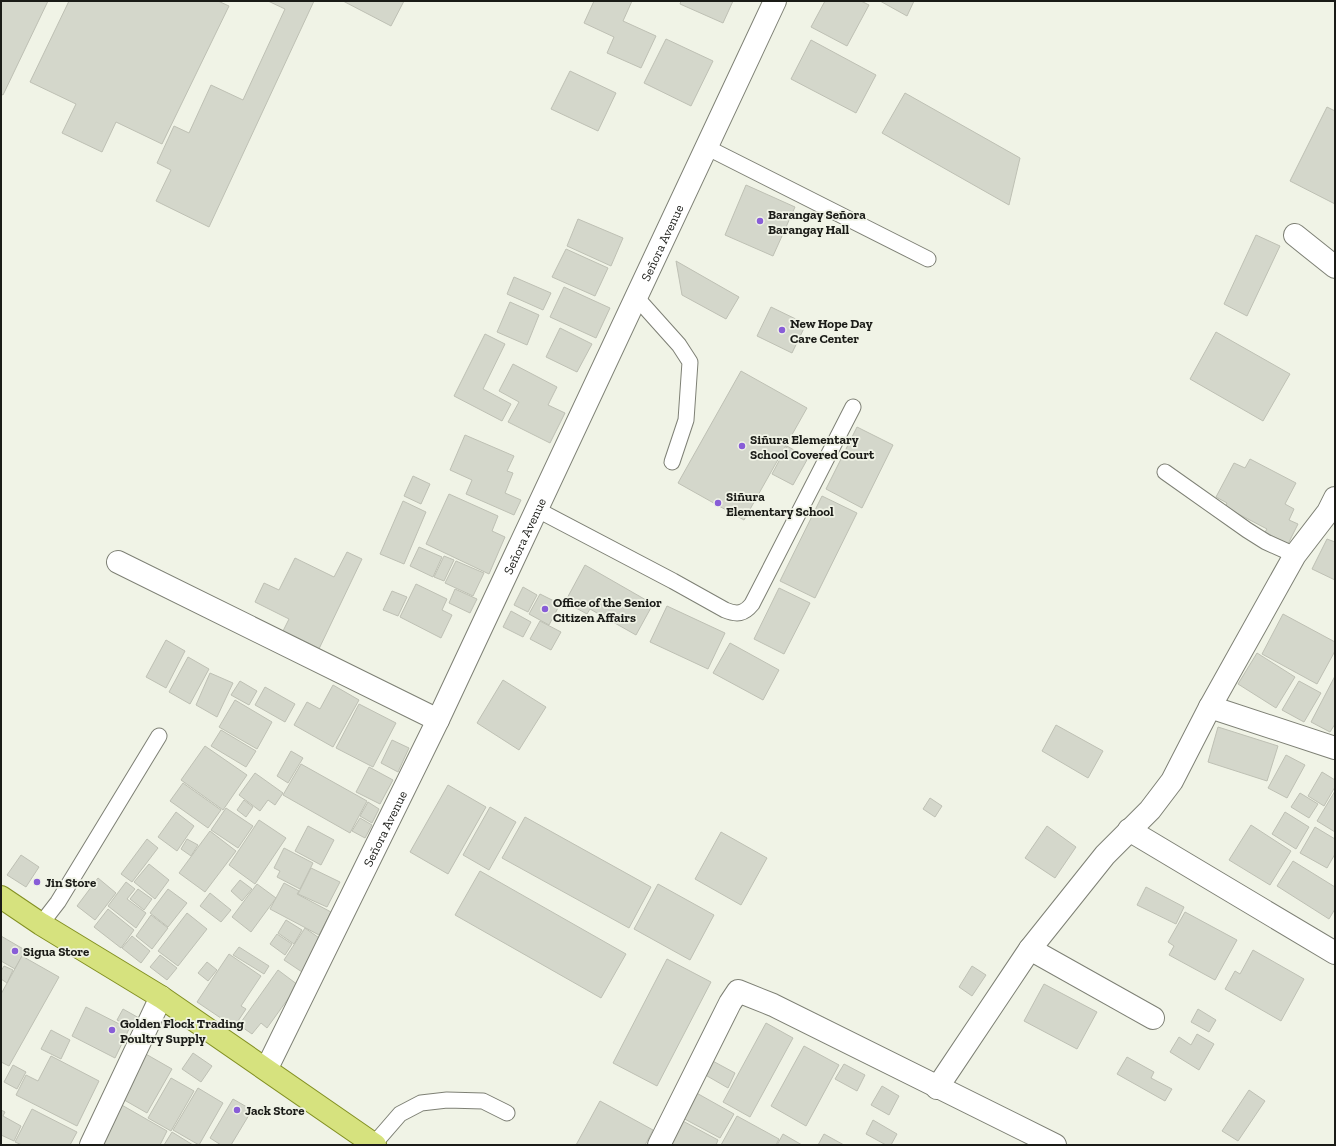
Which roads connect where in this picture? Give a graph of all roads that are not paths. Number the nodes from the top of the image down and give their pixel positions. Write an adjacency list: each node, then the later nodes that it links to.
1 (775, 1): 2 (street, Señora Avenue)
2 (706, 148): 4 (lane); 6 (street, Señora Avenue)
3 (1295, 235): 5 (street)
4 (928, 259)
5 (1335, 267)
6 (636, 297): 8 (lane); 11 (street, Señora Avenue)
7 (853, 407): 11 (lane)
8 (672, 462)
9 (1165, 472): 12 (lane)
10 (1335, 498): 12 (street)
11 (536, 509): 15 (street, Señora Avenue)
12 (1295, 555): 14 (street)
13 (118, 562): 15 (street)
14 (1210, 708): 17 (street); 18 (street)
15 (438, 720): 25 (street, Señora Avenue)
16 (159, 736): 20 (lane)
17 (1335, 748)
18 (1129, 830): 21 (street); 22 (street)
19 (3, 902): 20 (main road)
20 (40, 924): 23 (main road)
21 (1030, 949): 24 (street); 26 (street)
22 (1335, 953)
23 (161, 997): 25 (main road); 29 (street)
24 (1153, 1018)
25 (267, 1068): 28 (main road)
26 (937, 1088): 30 (street); 31 (street)
27 (507, 1113): 28 (lane)
28 (375, 1144)
29 (91, 1145)
30 (659, 1145)
31 (1055, 1145)

